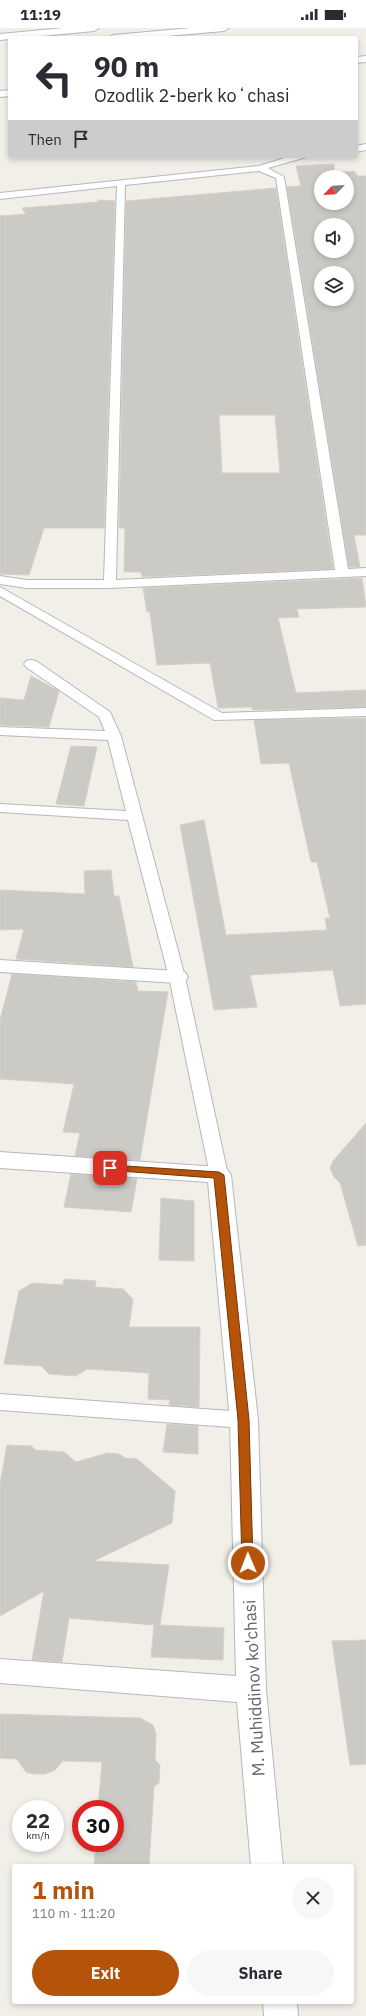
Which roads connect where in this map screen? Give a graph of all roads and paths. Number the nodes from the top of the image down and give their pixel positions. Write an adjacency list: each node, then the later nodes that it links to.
1 (94, 28): 4 (street)
2 (224, 28): 3 (street)
3 (157, 33): 5 (street)
4 (10, 36)
5 (131, 36)
6 (294, 158): 7 (lane)
7 (260, 168): 8 (lane); 10 (lane)
8 (121, 184): 9 (lane); 13 (lane)
9 (0, 196)
10 (342, 572): 11 (lane); 13 (lane)
11 (366, 572)
12 (0, 580): 13 (lane)
13 (110, 584)
14 (0, 591): 16 (lane)
15 (31, 664): 18 (lane)
16 (366, 712)
17 (0, 731): 18 (lane)
18 (114, 736): 20 (lane)
19 (0, 808): 20 (lane)
20 (136, 816): 22 (lane)
21 (0, 966): 22 (street)
22 (177, 977): 24 (lane)
23 (0, 1160): 24 (street)
24 (219, 1175): 26 (street, M. Muhiddinov ko'chasi)
25 (0, 1402): 26 (lane)
26 (244, 1420): 28 (street, M. Muhiddinov ko'chasi)
27 (0, 1671): 28 (street)
28 (251, 1690): 29 (street, M. Muhiddinov ko'chasi)
29 (267, 1864)
30 (280, 2004): 31 (street)
31 (281, 2016)

